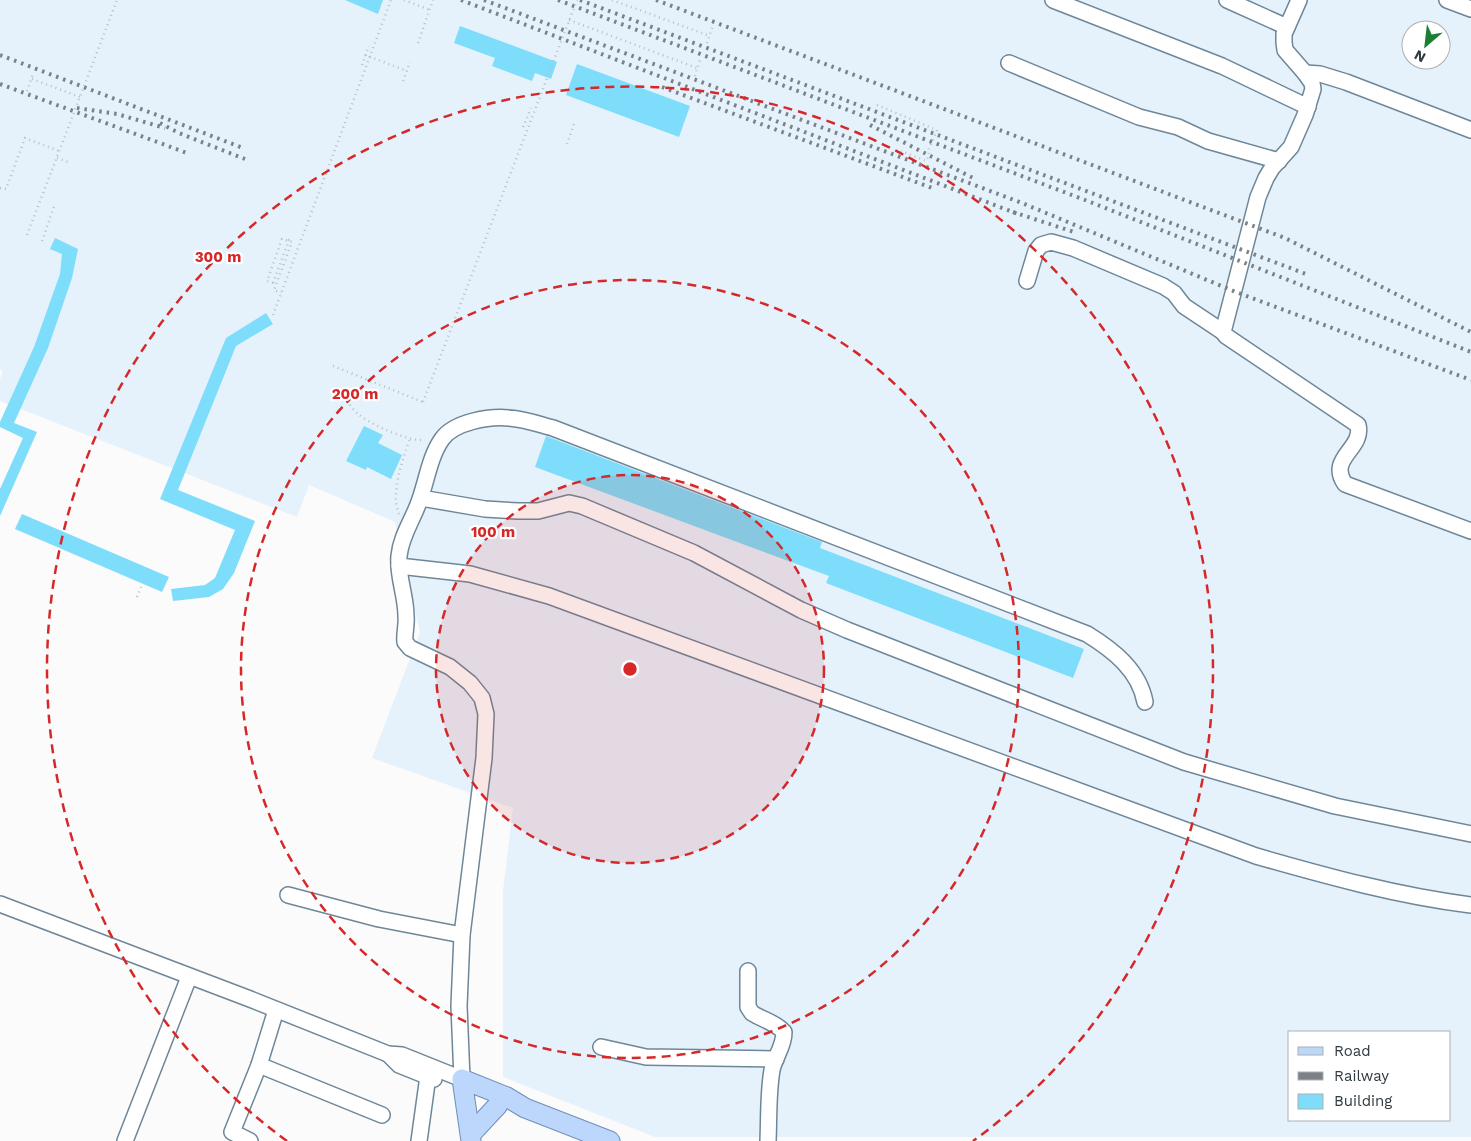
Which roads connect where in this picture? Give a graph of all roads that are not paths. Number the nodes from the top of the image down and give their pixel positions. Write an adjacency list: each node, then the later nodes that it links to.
1 (1053, 0): 9 (street)
2 (1227, 0): 6 (street)
3 (1300, 0): 6 (street)
4 (1447, 0): 5 (street)
5 (1471, 9)
6 (1287, 27): 8 (street)
7 (1009, 63): 11 (street)
8 (1305, 73): 9 (street); 10 (street)
9 (1308, 107): 11 (street)
10 (1471, 130)
11 (1279, 161): 13 (street)
12 (1027, 281): 13 (street)
13 (1223, 332): 15 (street)
14 (421, 498): 16 (street); 17 (street); 18 (street)
15 (1471, 531)
16 (399, 566): 21 (street); 22 (street)
17 (1145, 702)
18 (1471, 834)
19 (288, 895): 22 (street)
20 (0, 904): 24 (street)
21 (1471, 906)
22 (462, 935): 31 (street)
23 (748, 971): 28 (street)
24 (189, 977): 25 (street); 36 (street)
25 (276, 1010): 27 (street); 29 (street)
26 (600, 1047): 28 (street)
27 (388, 1054): 30 (street); 31 (street)
28 (776, 1059): 40 (street)
29 (259, 1065): 34 (street); 37 (street)
30 (428, 1076): 31 (street); 38 (street)
31 (459, 1085): 32 (main road); 33 (main road); 35 (main road)
32 (498, 1105): 33 (main road); 35 (main road)
33 (525, 1108): 39 (main road)
34 (382, 1115)
35 (471, 1138)
36 (126, 1141)
37 (250, 1141)
38 (419, 1141)
39 (610, 1141)
40 (768, 1141)

